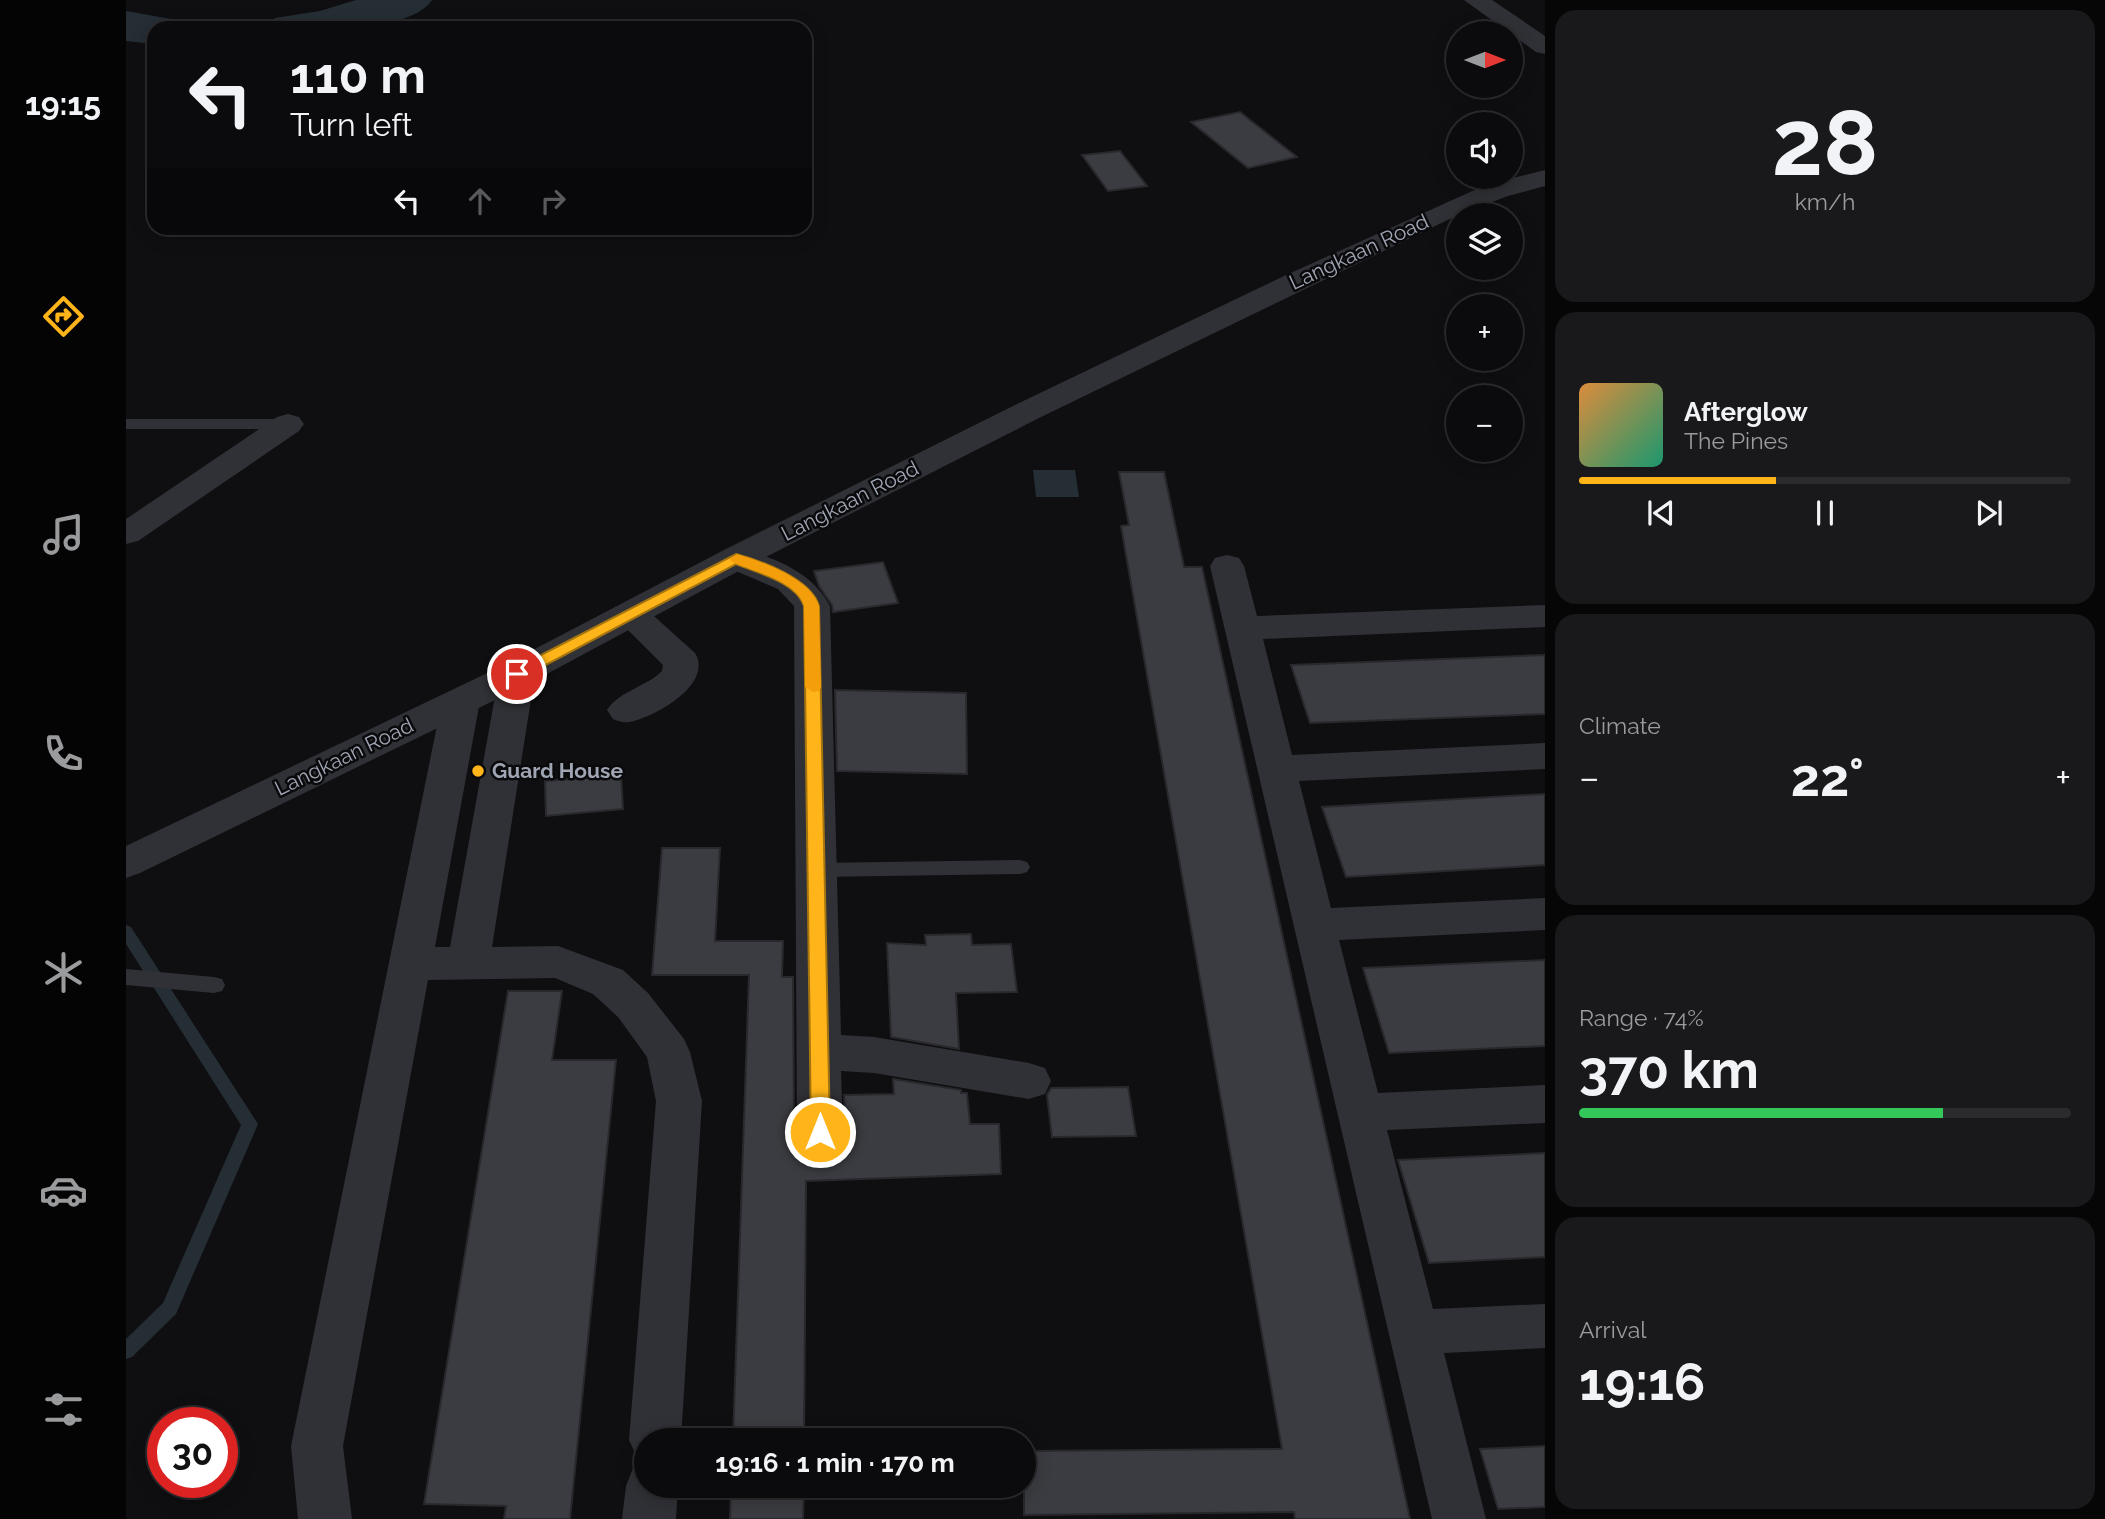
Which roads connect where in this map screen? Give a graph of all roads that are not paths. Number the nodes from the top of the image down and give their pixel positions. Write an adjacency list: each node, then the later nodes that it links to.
1 (1476, 0): 2 (street)
2 (1545, 47)
3 (1545, 178): 7 (street, Langkaan Road)
4 (126, 424): 5 (lane)
5 (288, 424): 6 (street)
6 (126, 534)
7 (736, 558): 9 (street, Langkaan Road); 21 (street)
8 (1227, 566): 11 (street)
9 (631, 615): 12 (street, Langkaan Road); 14 (street)
10 (1545, 616): 11 (street)
11 (1242, 628): 16 (street)
12 (517, 674): 13 (street, Langkaan Road); 18 (street)
13 (461, 701): 17 (street); 19 (street, Langkaan Road)
14 (626, 710)
15 (1545, 756): 16 (street)
16 (1277, 769): 23 (street)
17 (440, 802): 18 (street); 24 (street)
18 (496, 802): 25 (street)
19 (126, 863)
20 (1020, 867): 21 (lane)
21 (817, 870): 28 (street)
22 (1545, 914): 23 (street)
23 (1315, 925): 31 (street)
24 (409, 964): 25 (street); 37 (street)
25 (468, 964): 35 (street)
26 (126, 977): 27 (lane)
27 (214, 985)
28 (820, 1052): 29 (street); 32 (street)
29 (1029, 1081)
30 (1545, 1104): 31 (street)
31 (1360, 1113): 34 (street)
32 (820, 1132)
33 (1545, 1326): 34 (street)
34 (1413, 1332): 39 (street)
35 (656, 1428)
36 (651, 1498): 38 (street)
37 (325, 1519)
38 (649, 1519)
39 (1459, 1519)

